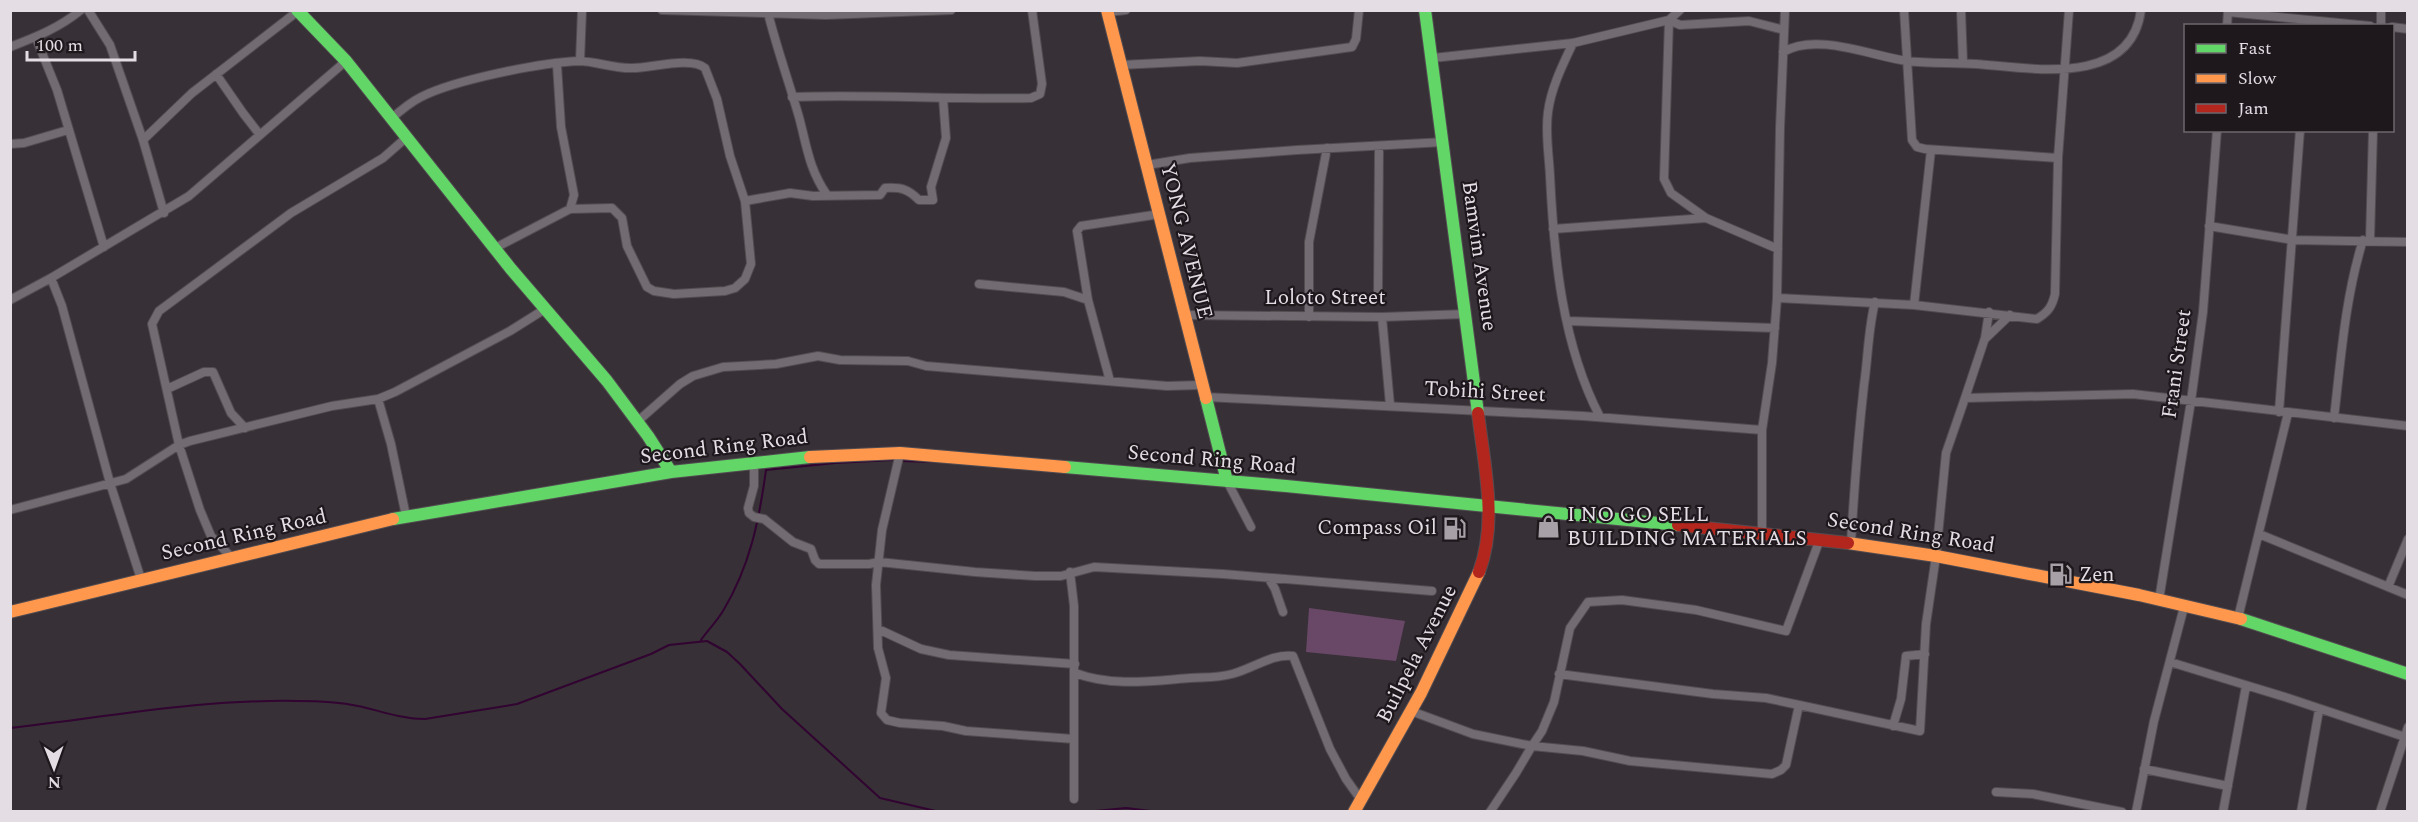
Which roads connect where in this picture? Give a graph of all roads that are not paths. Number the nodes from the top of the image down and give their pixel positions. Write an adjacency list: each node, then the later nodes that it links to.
1 (81, 10): 25 (street)
2 (88, 10): 47 (street)
3 (582, 10): 31 (street)
4 (662, 10): 20 (street)
5 (951, 10): 17 (street)
6 (1032, 10): 39 (street)
7 (1126, 10): 18 (street)
8 (1359, 10): 35 (street)
9 (1425, 10): 29 (main road, Bamvim Avenue)
10 (1680, 10): 21 (street)
11 (1785, 10): 24 (street)
12 (1904, 10): 32 (street)
13 (1961, 10): 33 (street)
14 (2069, 10): 36 (street)
15 (2141, 10): 36 (street)
16 (297, 11): 30 (main road); 37 (street)
17 (893, 11): 20 (street)
18 (1108, 11): 35 (main road, YONG AVENUE)
19 (2228, 11): 22 (street)
20 (768, 13): 38 (street)
21 (1669, 20): 24 (street); 26 (street); 60 (street)
22 (2307, 23): 23 (street)
23 (2328, 24)
24 (1784, 30): 28 (street)
25 (36, 38): 27 (street); 41 (street)
26 (1574, 43): 29 (street); 62 (street)
27 (10, 47)
28 (1783, 52): 32 (street); 68 (street)
29 (1433, 58): 48 (main road, Bamvim Avenue)
30 (346, 61): 40 (main road); 45 (street)
31 (580, 61): 34 (street); 56 (street)
32 (1908, 61): 33 (street); 52 (street)
33 (1964, 63): 36 (street)
34 (557, 65): 40 (street); 57 (street)
35 (1121, 65): 54 (main road, YONG AVENUE)
36 (2064, 70): 53 (street)
37 (216, 74): 45 (street); 47 (street)
38 (792, 97): 39 (street); 55 (street)
39 (943, 98): 55 (street)
40 (391, 119): 46 (main road)
41 (68, 130): 49 (street); 66 (street)
42 (2217, 132): 61 (street, Frani Street)
43 (2300, 132): 63 (street)
44 (2373, 132): 64 (street)
45 (260, 135): 58 (street)
46 (407, 137): 67 (main road); 88 (street)
47 (143, 140): 58 (street)
48 (1444, 142): 50 (street); 79 (main road, Bamvim Avenue)
49 (10, 144)
50 (1379, 147): 51 (street); 71 (street)
51 (1327, 148): 54 (street); 82 (street)
52 (1931, 150): 53 (street); 76 (street)
53 (2058, 158): 81 (street)
54 (1147, 165): 59 (main road, YONG AVENUE)
55 (827, 195): 56 (street)
56 (745, 201): 57 (street)
57 (570, 209): 67 (street)
58 (164, 213): 66 (street)
59 (1160, 214): 74 (street); 80 (main road, YONG AVENUE)
60 (1706, 218): 62 (street); 68 (street)
61 (2209, 226): 63 (street); 92 (street, Frani Street)
62 (1553, 229): 84 (street)
63 (2293, 240): 64 (street); 95 (street)
64 (2366, 240): 65 (street); 97 (street)
65 (2408, 243)
66 (104, 247): 69 (street)
67 (495, 248): 77 (main road)
68 (1778, 249): 72 (street)
69 (51, 278): 73 (street); 107 (street)
70 (979, 284): 74 (street)
71 (1378, 296)
72 (1777, 298): 75 (street); 85 (street)
73 (10, 300)
74 (1088, 300): 87 (street)
75 (1875, 302): 76 (street); 116 (street)
76 (1914, 305): 78 (street)
77 (545, 309): 91 (street); 98 (main road)
78 (1989, 312): 81 (street); 86 (street)
79 (1466, 314): 83 (street, Loloto Street); 94 (main road, Bamvim Avenue)
80 (1184, 315): 82 (street, Loloto Street); 89 (main road, YONG AVENUE)
81 (2010, 315): 86 (street)
82 (1309, 316): 83 (street, Loloto Street)
83 (1382, 317): 93 (street)
84 (1568, 321): 85 (street); 96 (street)
85 (1775, 328): 101 (street)
86 (1985, 338): 90 (street)
87 (1110, 381): 89 (street, Tobihi Street); 98 (street, Tobihi Street)
88 (167, 389): 100 (street); 102 (street)
89 (1204, 391): 93 (street, Tobihi Street); 106 (main road, YONG AVENUE)
90 (1965, 398): 92 (street); 117 (street)
91 (378, 399): 100 (street); 110 (street)
92 (2191, 401): 95 (street); 126 (street, Frani Street)
93 (1390, 405): 94 (street, Tobihi Street)
94 (1479, 410): 96 (street, Tobihi Street); 108 (main road, Bamvim Avenue)
95 (2283, 412): 97 (street); 113 (street)
96 (1600, 417): 101 (street, Tobihi Street)
97 (2334, 418): 99 (street)
98 (638, 421): 105 (main road)
99 (2408, 426)
100 (245, 428): 102 (street)
101 (1762, 430): 112 (street)
102 (179, 445): 107 (street); 118 (street)
103 (900, 453): 104 (main road, Second Ring Road); 106 (main road, Second Ring Road); 119 (street)
104 (754, 462): 105 (main road, Second Ring Road); 119 (street)
105 (671, 472): 110 (main road, Second Ring Road)
106 (1227, 481): 108 (main road, Second Ring Road); 111 (street)
107 (110, 483): 109 (street); 121 (street)
108 (1489, 507): 112 (main road, Second Ring Road); 140 (main road, Builpela Avenue)
109 (10, 510)
110 (406, 516): 118 (main road, Second Ring Road)
111 (1251, 527)
112 (1762, 533): 114 (main road, Second Ring Road)
113 (2259, 534): 123 (street); 130 (street)
114 (1820, 539): 116 (main road, Second Ring Road); 135 (street)
115 (2408, 539): 123 (street)
116 (1851, 543): 117 (main road, Second Ring Road)
117 (1936, 556): 126 (main road, Second Ring Road); 132 (street)
118 (233, 559): 121 (main road, Second Ring Road)
119 (879, 562): 120 (street); 131 (street)
120 (1070, 572): 122 (street); 134 (street)
121 (141, 579): 128 (main road, Second Ring Road)
122 (1269, 579): 124 (street); 129 (street)
123 (2388, 587): 125 (street)
124 (1432, 591)
125 (2408, 595)
126 (2158, 600): 127 (main road, Second Ring Road)
127 (2184, 607): 130 (main road, Second Ring Road); 133 (street)
128 (10, 612)
129 (1283, 612)
130 (2238, 618): 136 (main road, Second Ring Road)
131 (878, 629): 134 (street); 144 (street)
132 (1925, 654): 141 (street); 141 (street)
133 (2170, 662): 137 (street); 146 (street)
134 (1075, 669): 144 (street); 150 (street)
135 (1559, 674): 138 (street); 145 (street)
136 (2408, 674)
137 (2246, 686): 139 (street); 147 (street)
138 (1799, 705): 141 (street); 145 (street)
139 (2319, 710): 143 (street); 156 (street)
140 (1411, 711): 145 (street); 150 (main road, Builpela Avenue)
141 (1893, 726)
142 (2408, 727): 143 (street)
143 (2406, 738): 157 (street)
144 (1074, 739): 149 (street)
145 (1532, 746): 152 (street)
146 (2144, 769): 147 (street); 154 (street)
147 (2228, 786): 155 (street)
148 (1996, 792): 153 (street)
149 (1074, 799)
150 (1361, 800): 151 (main road, Builpela Avenue)
151 (1354, 812)
152 (1490, 812)
153 (2122, 812)
154 (2136, 812)
155 (2223, 812)
156 (2301, 812)
157 (2380, 812)

